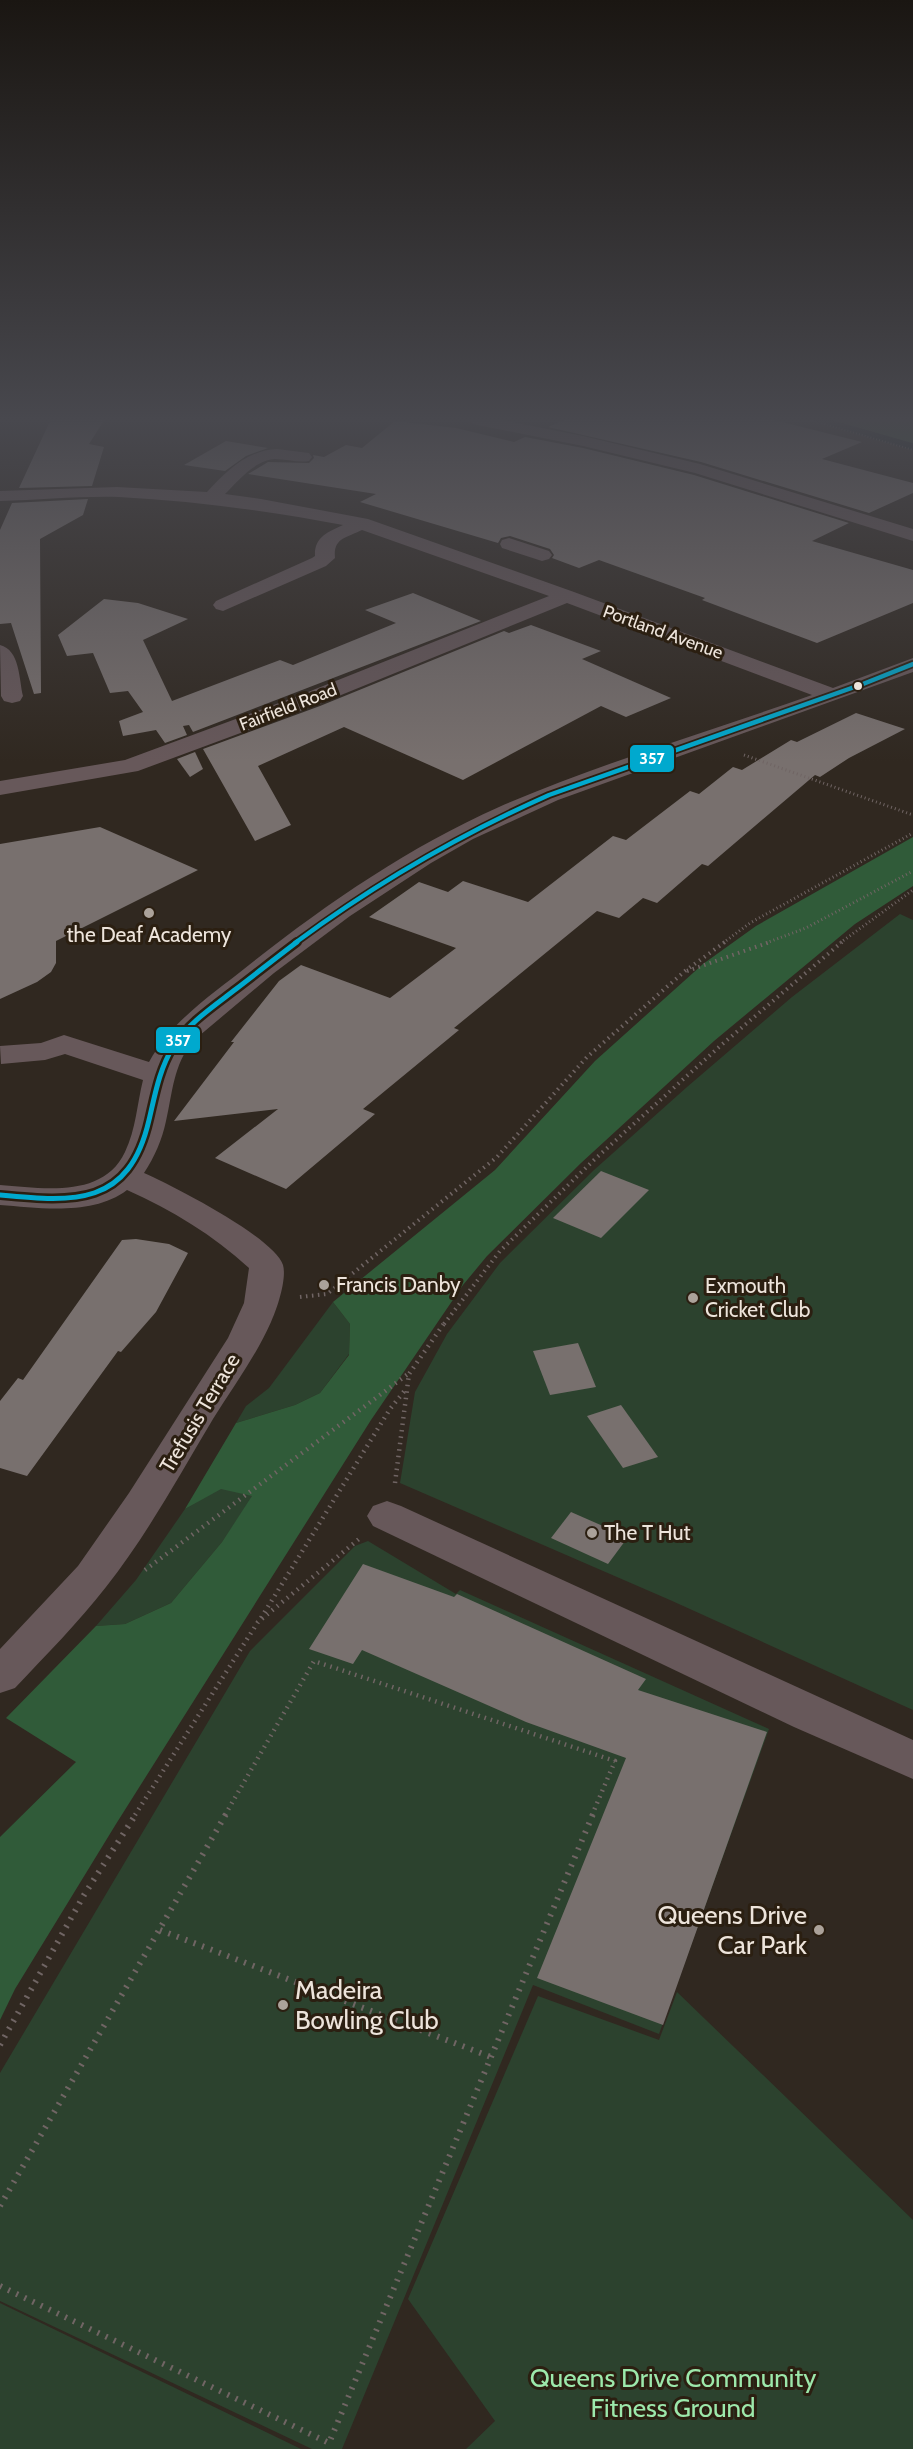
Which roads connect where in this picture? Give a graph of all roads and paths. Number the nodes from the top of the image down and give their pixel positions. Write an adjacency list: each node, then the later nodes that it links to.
1 (340, 533): 6 (street)
2 (390, 533): 5 (street, Portland Avenue)
3 (509, 544): 4 (street)
4 (542, 555)
5 (567, 596): 9 (street, Portland Avenue); 12 (street, Fairfield Road)
6 (223, 605)
7 (0, 651): 10 (street)
8 (913, 664): 9 (street)
9 (832, 695): 11 (street)
10 (13, 696)
11 (702, 740): 13 (path); 19 (street)
12 (0, 789)
13 (913, 815)
14 (913, 832): 17 (path)
15 (913, 871): 17 (path)
16 (913, 890): 23 (path)
17 (685, 971): 22 (path)
18 (1, 1055): 19 (street)
19 (158, 1075): 20 (street)
20 (126, 1177): 21 (street); 22 (street, Trefusis Terrace)
21 (0, 1195)
22 (260, 1303): 26 (street, Trefusis Terrace)
23 (409, 1374): 24 (path); 26 (path)
24 (406, 1388): 25 (path); 27 (path)
25 (387, 1516): 27 (path); 29 (street)
26 (104, 1562): 28 (street, Trefusis Terrace)
27 (258, 1622): 31 (path)
28 (0, 1676)
29 (913, 1760)
30 (159, 1930): 32 (path); 32 (path); 33 (path)
31 (0, 2045)
32 (491, 2057): 34 (path)
33 (0, 2206)
34 (0, 2286)

